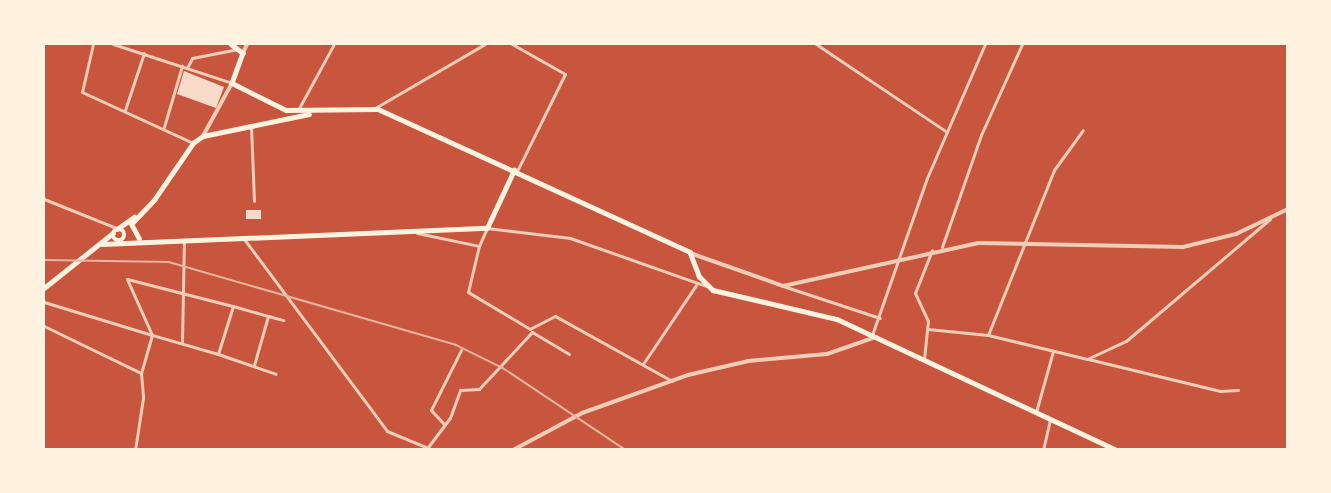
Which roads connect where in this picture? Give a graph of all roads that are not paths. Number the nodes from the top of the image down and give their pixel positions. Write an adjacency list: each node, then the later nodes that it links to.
1 (93, 44): 17 (street)
2 (113, 44): 12 (street)
3 (231, 44): 11 (main road)
4 (247, 44): 13 (street)
5 (334, 44): 18 (street)
6 (485, 44): 16 (street)
7 (512, 44): 26 (street)
8 (816, 44): 23 (street)
9 (985, 44): 23 (street)
10 (1022, 44): 42 (street)
11 (238, 49): 13 (main road); 14 (street)
12 (144, 53): 14 (street); 17 (street)
13 (243, 53): 15 (main road)
14 (185, 67): 15 (street); 21 (street)
15 (232, 83): 18 (main road); 24 (street)
16 (376, 109): 19 (main road); 26 (main road)
17 (125, 110): 21 (street)
18 (297, 111): 19 (main road)
19 (312, 113): 20 (main road)
20 (251, 126): 24 (main road); 28 (street)
21 (164, 127): 25 (street)
22 (1083, 130): 40 (street)
23 (947, 132): 45 (street)
24 (203, 136): 25 (main road)
25 (193, 143): 30 (main road)
26 (516, 170): 32 (main road); 44 (main road)
27 (44, 199): 33 (street)
28 (254, 201)
29 (1287, 209): 31 (street)
30 (144, 211): 33 (main road); 37 (main road)
31 (1270, 219): 40 (street); 67 (street)
32 (487, 228): 34 (main road); 41 (street); 46 (street)
33 (117, 230): 36 (main road); 36 (main road); 39 (main road)
34 (409, 231): 35 (main road); 41 (street)
35 (243, 237): 38 (main road); 78 (street)
36 (119, 240): 37 (main road); 39 (main road)
37 (141, 241): 38 (main road)
38 (184, 241): 50 (street)
39 (102, 244): 49 (main road)
40 (1021, 244): 42 (street); 60 (street)
41 (479, 246): 57 (street)
42 (942, 247): 43 (street)
43 (932, 250): 45 (street); 58 (street)
44 (690, 252): 47 (main road); 48 (street)
45 (901, 256): 48 (street); 54 (street)
46 (696, 285): 47 (street); 69 (street)
47 (706, 286): 61 (main road)
48 (783, 286): 54 (street)
49 (44, 288)
50 (184, 292): 52 (street); 59 (street); 62 (street)
51 (44, 302): 59 (street)
52 (233, 306): 53 (street); 65 (street)
53 (268, 316): 55 (street); 70 (street)
54 (880, 318): 61 (street)
55 (283, 320)
56 (44, 326): 71 (street)
57 (531, 330): 66 (street); 69 (street); 77 (street)
58 (928, 330): 60 (street); 68 (street)
59 (152, 335): 62 (street); 71 (street)
60 (988, 335): 64 (street)
61 (874, 336): 68 (main road); 73 (street)
62 (182, 343): 65 (street)
63 (460, 350): 77 (street)
64 (1053, 351): 67 (street); 75 (street)
65 (218, 354): 70 (street)
66 (569, 354)
67 (1087, 359): 74 (street)
68 (924, 360): 75 (main road)
69 (643, 364): 73 (street)
70 (254, 365): 72 (street)
71 (141, 373): 79 (street)
72 (276, 374)
73 (672, 381): 81 (street)
74 (1238, 390)
75 (1036, 412): 76 (main road)
76 (1050, 419): 82 (street); 83 (main road)
77 (444, 425): 78 (street)
78 (428, 447): 80 (street)
79 (135, 450)
80 (433, 450)
81 (513, 450)
82 (1043, 450)
83 (1117, 450)

